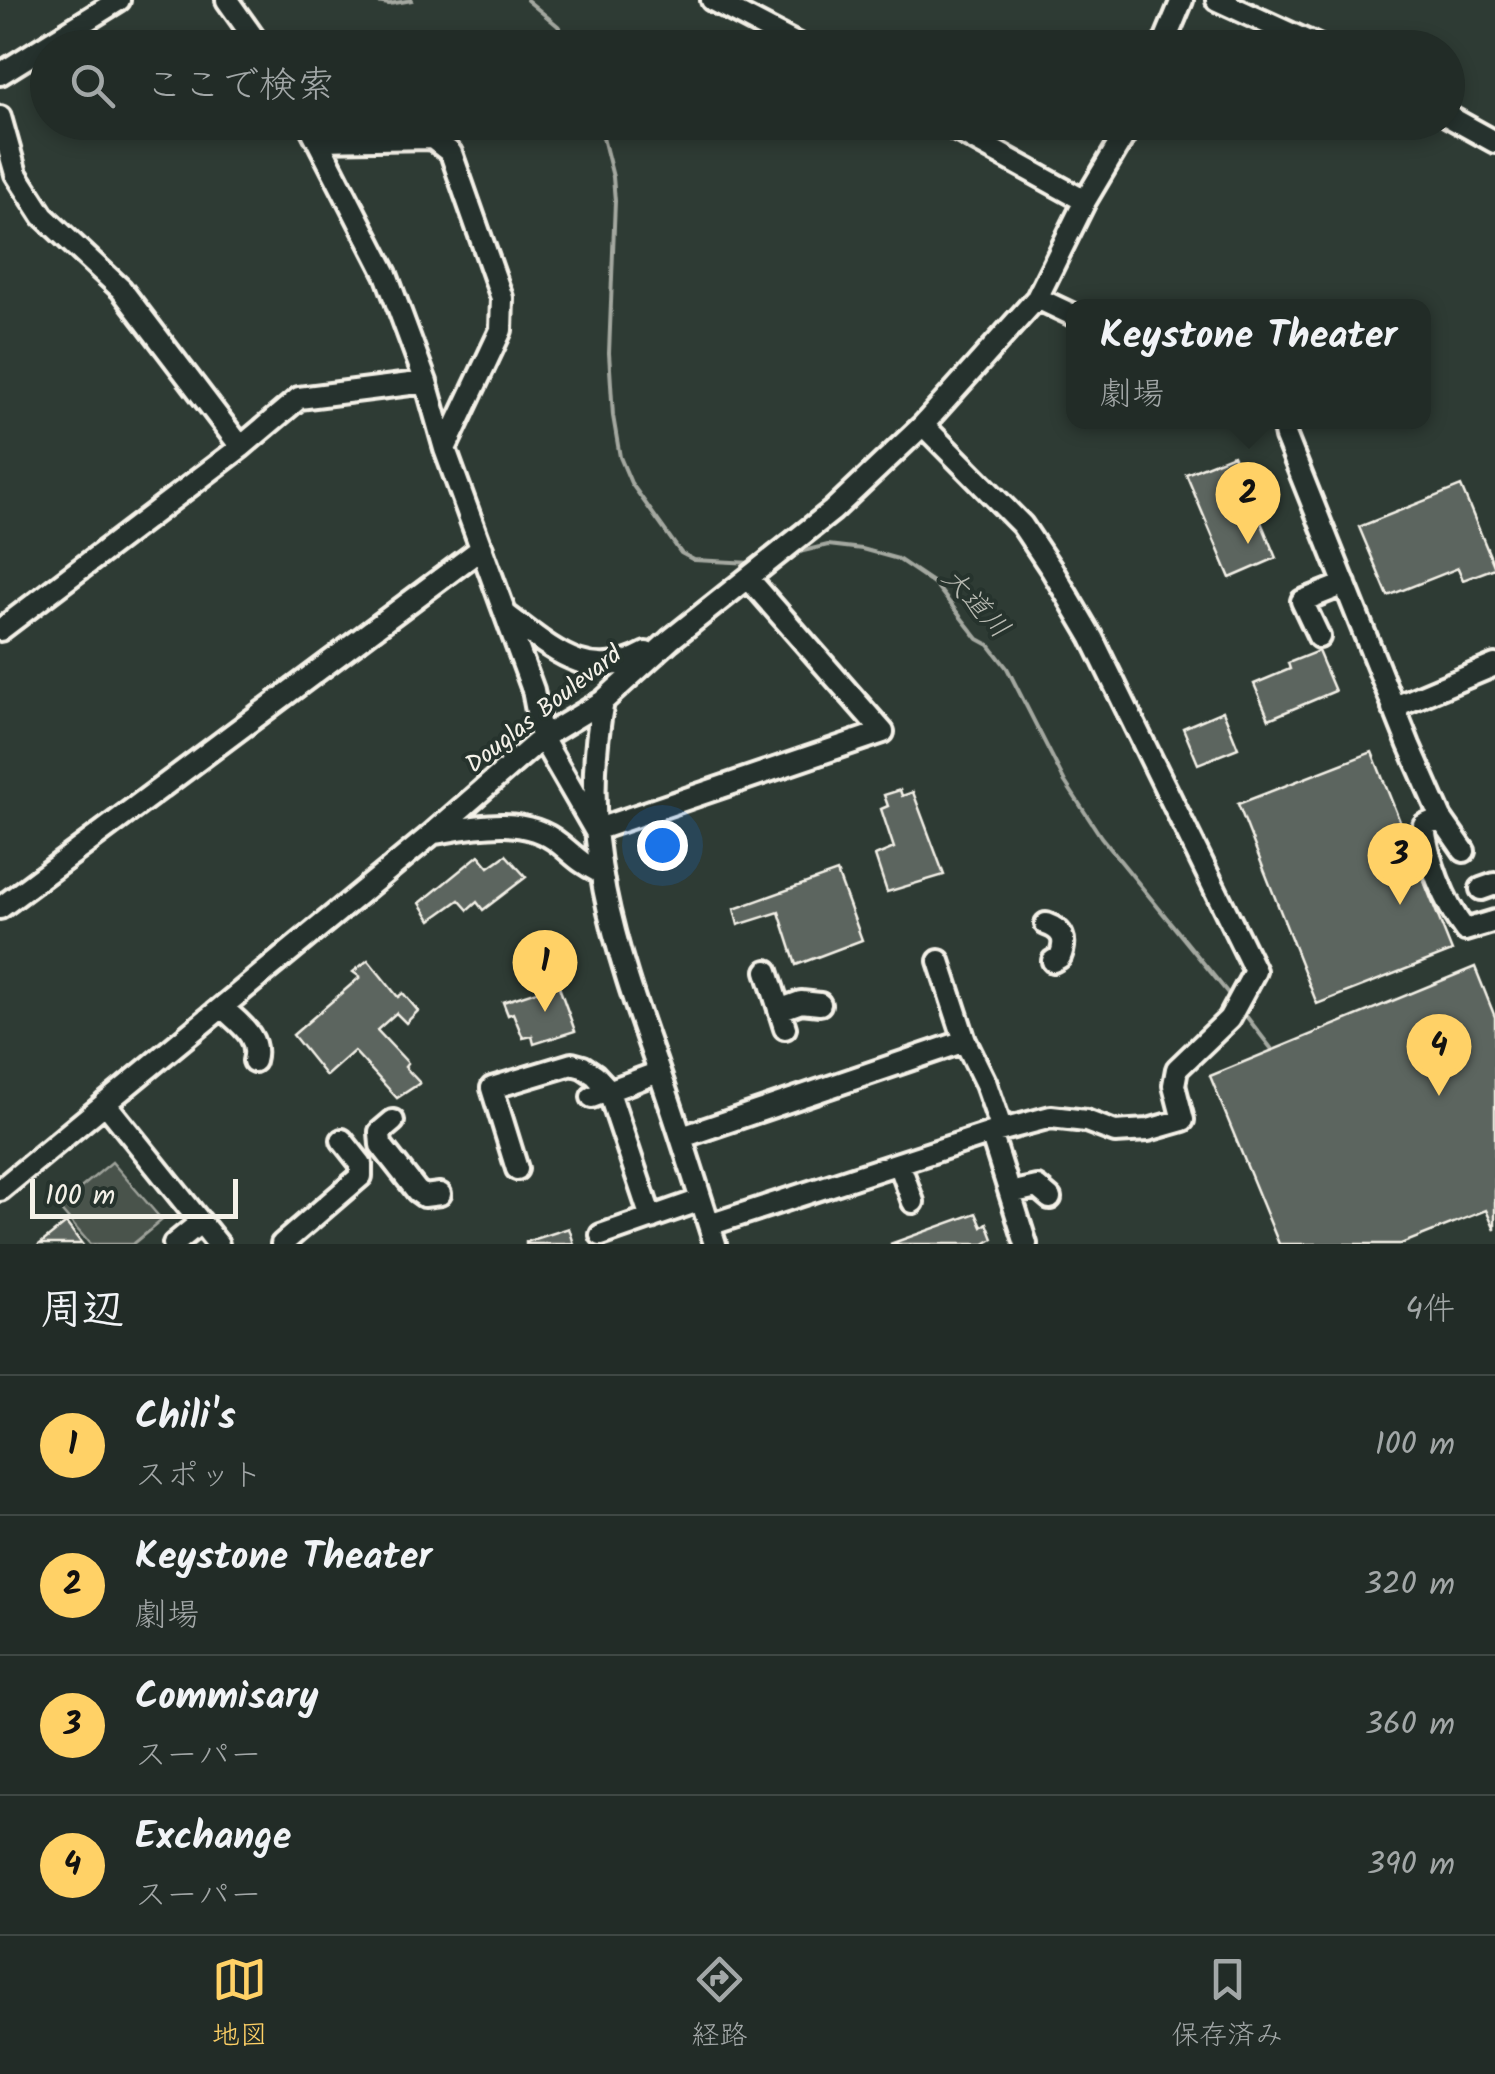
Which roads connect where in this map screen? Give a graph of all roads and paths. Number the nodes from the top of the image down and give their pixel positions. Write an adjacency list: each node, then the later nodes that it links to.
1 (119, 0): 6 (street)
2 (226, 0): 7 (street)
3 (712, 0): 8 (street)
4 (1182, 0): 9 (street)
5 (1218, 0): 10 (street)
6 (71, 30)
7 (247, 30)
8 (770, 30)
9 (1170, 30)
10 (1285, 30)
11 (30, 55): 12 (street)
12 (0, 74)
13 (0, 118): 26 (street)
14 (1465, 125): 19 (street)
15 (318, 140): 23 (street)
16 (435, 140): 27 (street)
17 (975, 140): 20 (street)
18 (1122, 140): 20 (street, Douglas Boulevard)
19 (1495, 142)
20 (1085, 200): 21 (street, Douglas Boulevard)
21 (1037, 298): 22 (street); 24 (street, Douglas Boulevard)
22 (1066, 312)
23 (426, 382): 26 (street); 27 (street)
24 (923, 424): 29 (street, Douglas Boulevard); 58 (street)
25 (1284, 429): 30 (street)
26 (241, 446): 32 (street)
27 (445, 449): 28 (street)
28 (482, 548): 31 (street); 44 (street)
29 (749, 580): 34 (street, Douglas Boulevard); 40 (street)
30 (1345, 584): 33 (street); 37 (street)
31 (506, 615): 34 (street); 38 (street)
32 (0, 630)
33 (1319, 638)
34 (670, 640): 36 (street, Douglas Boulevard)
35 (1495, 664): 37 (street)
36 (603, 701): 38 (street, Douglas Boulevard); 40 (street)
37 (1393, 708): 39 (street)
38 (542, 738): 40 (street); 41 (street, Douglas Boulevard)
39 (1441, 818): 42 (street); 45 (street)
40 (595, 830): 43 (street)
41 (432, 834): 43 (street); 51 (street, Douglas Boulevard)
42 (1464, 851)
43 (599, 872): 54 (street)
44 (0, 908)
45 (1495, 920)
46 (1046, 924): 48 (street)
47 (939, 961): 52 (street)
48 (1053, 961)
49 (768, 972): 50 (street)
50 (820, 1004)
51 (222, 1007): 53 (street); 56 (street, Douglas Boulevard)
52 (965, 1041): 58 (street); 59 (street)
53 (254, 1061)
54 (659, 1072): 55 (street); 59 (street)
55 (600, 1093): 62 (street); 69 (street)
56 (106, 1103): 63 (street, Douglas Boulevard); 70 (street)
57 (393, 1120): 65 (street)
58 (996, 1131): 61 (street); 64 (street)
59 (682, 1137): 67 (street)
60 (342, 1140): 75 (street)
61 (899, 1163): 68 (street); 71 (street)
62 (517, 1169)
63 (0, 1190)
64 (1010, 1193): 66 (street); 76 (street)
65 (440, 1194)
66 (1050, 1198)
67 (702, 1200): 69 (street); 71 (street)
68 (913, 1202)
69 (651, 1218): 72 (street)
70 (201, 1222): 73 (street); 74 (street)
71 (712, 1234)
72 (602, 1235)
73 (174, 1244)
74 (218, 1244)
75 (282, 1244)
76 (1026, 1244)

